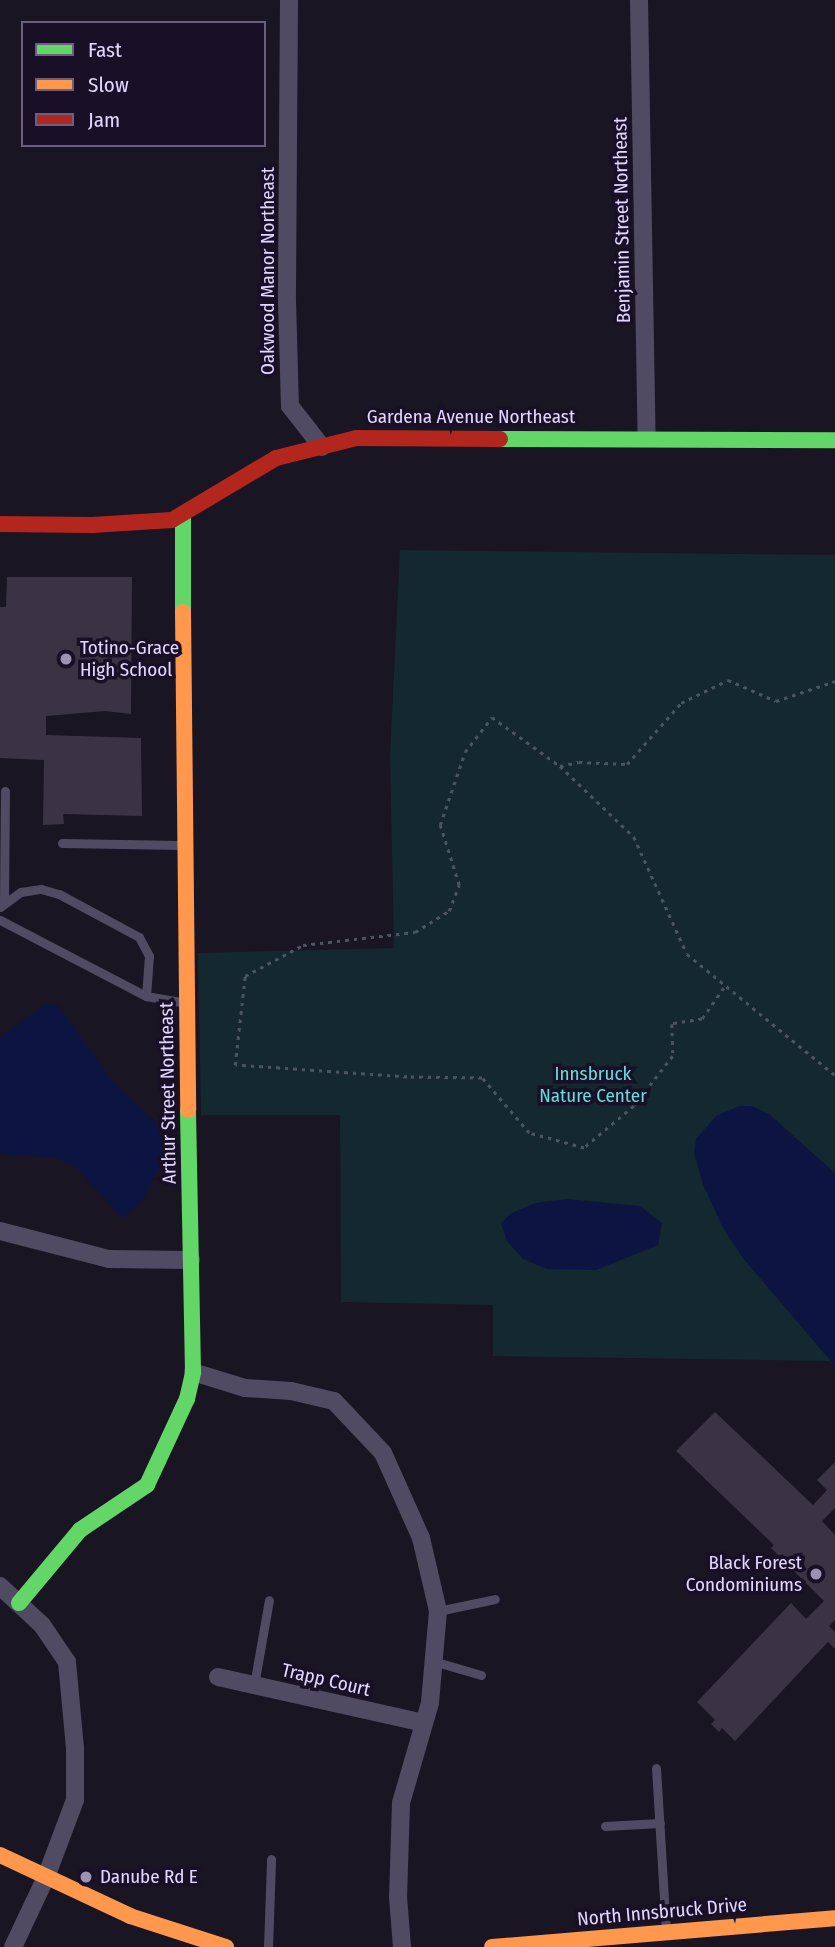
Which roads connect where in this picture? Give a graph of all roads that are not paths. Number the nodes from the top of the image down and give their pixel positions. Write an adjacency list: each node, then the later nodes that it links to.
1 (289, 0): 5 (street, Oakwood Manor Northeast)
2 (639, 0): 3 (street, Benjamin Street Northeast)
3 (647, 438): 4 (street, Gardena Avenue Northeast); 5 (street, Gardena Avenue Northeast)
4 (835, 440)
5 (322, 447): 6 (street, Gardena Avenue Northeast)
6 (183, 514): 7 (street, Gardena Avenue Northeast); 10 (street, Arthur Street Northeast)
7 (0, 524)
8 (5, 791): 11 (lane)
9 (62, 844): 10 (lane)
10 (183, 845): 14 (street, Arthur Street Northeast)
11 (2, 904): 13 (lane)
12 (0, 920): 13 (lane)
13 (146, 996): 14 (lane)
14 (188, 1004): 16 (street, Arthur Street Northeast)
15 (0, 1231): 16 (street)
16 (191, 1259): 17 (street, Arthur Street Northeast)
17 (193, 1372): 21 (street, Arthur Street Northeast); 22 (street)
18 (0, 1586): 21 (street)
19 (495, 1599): 22 (lane)
20 (268, 1600): 26 (lane)
21 (19, 1604): 33 (street)
22 (438, 1611): 23 (street)
23 (433, 1661): 24 (lane); 27 (street)
24 (481, 1675)
25 (218, 1677): 26 (street, Trapp Court)
26 (254, 1685): 27 (street, Trapp Court)
27 (424, 1723): 39 (street)
28 (656, 1768): 29 (lane)
29 (660, 1823): 30 (lane); 35 (lane)
30 (605, 1826)
31 (0, 1855): 33 (street)
32 (271, 1859): 38 (lane)
33 (46, 1877): 36 (street); 37 (street)
34 (835, 1918): 35 (street, North Innsbruck Drive)
35 (666, 1933): 40 (street, North Innsbruck Drive)
36 (13, 1947)
37 (226, 1947)
38 (268, 1947)
39 (402, 1947)
40 (492, 1947)

